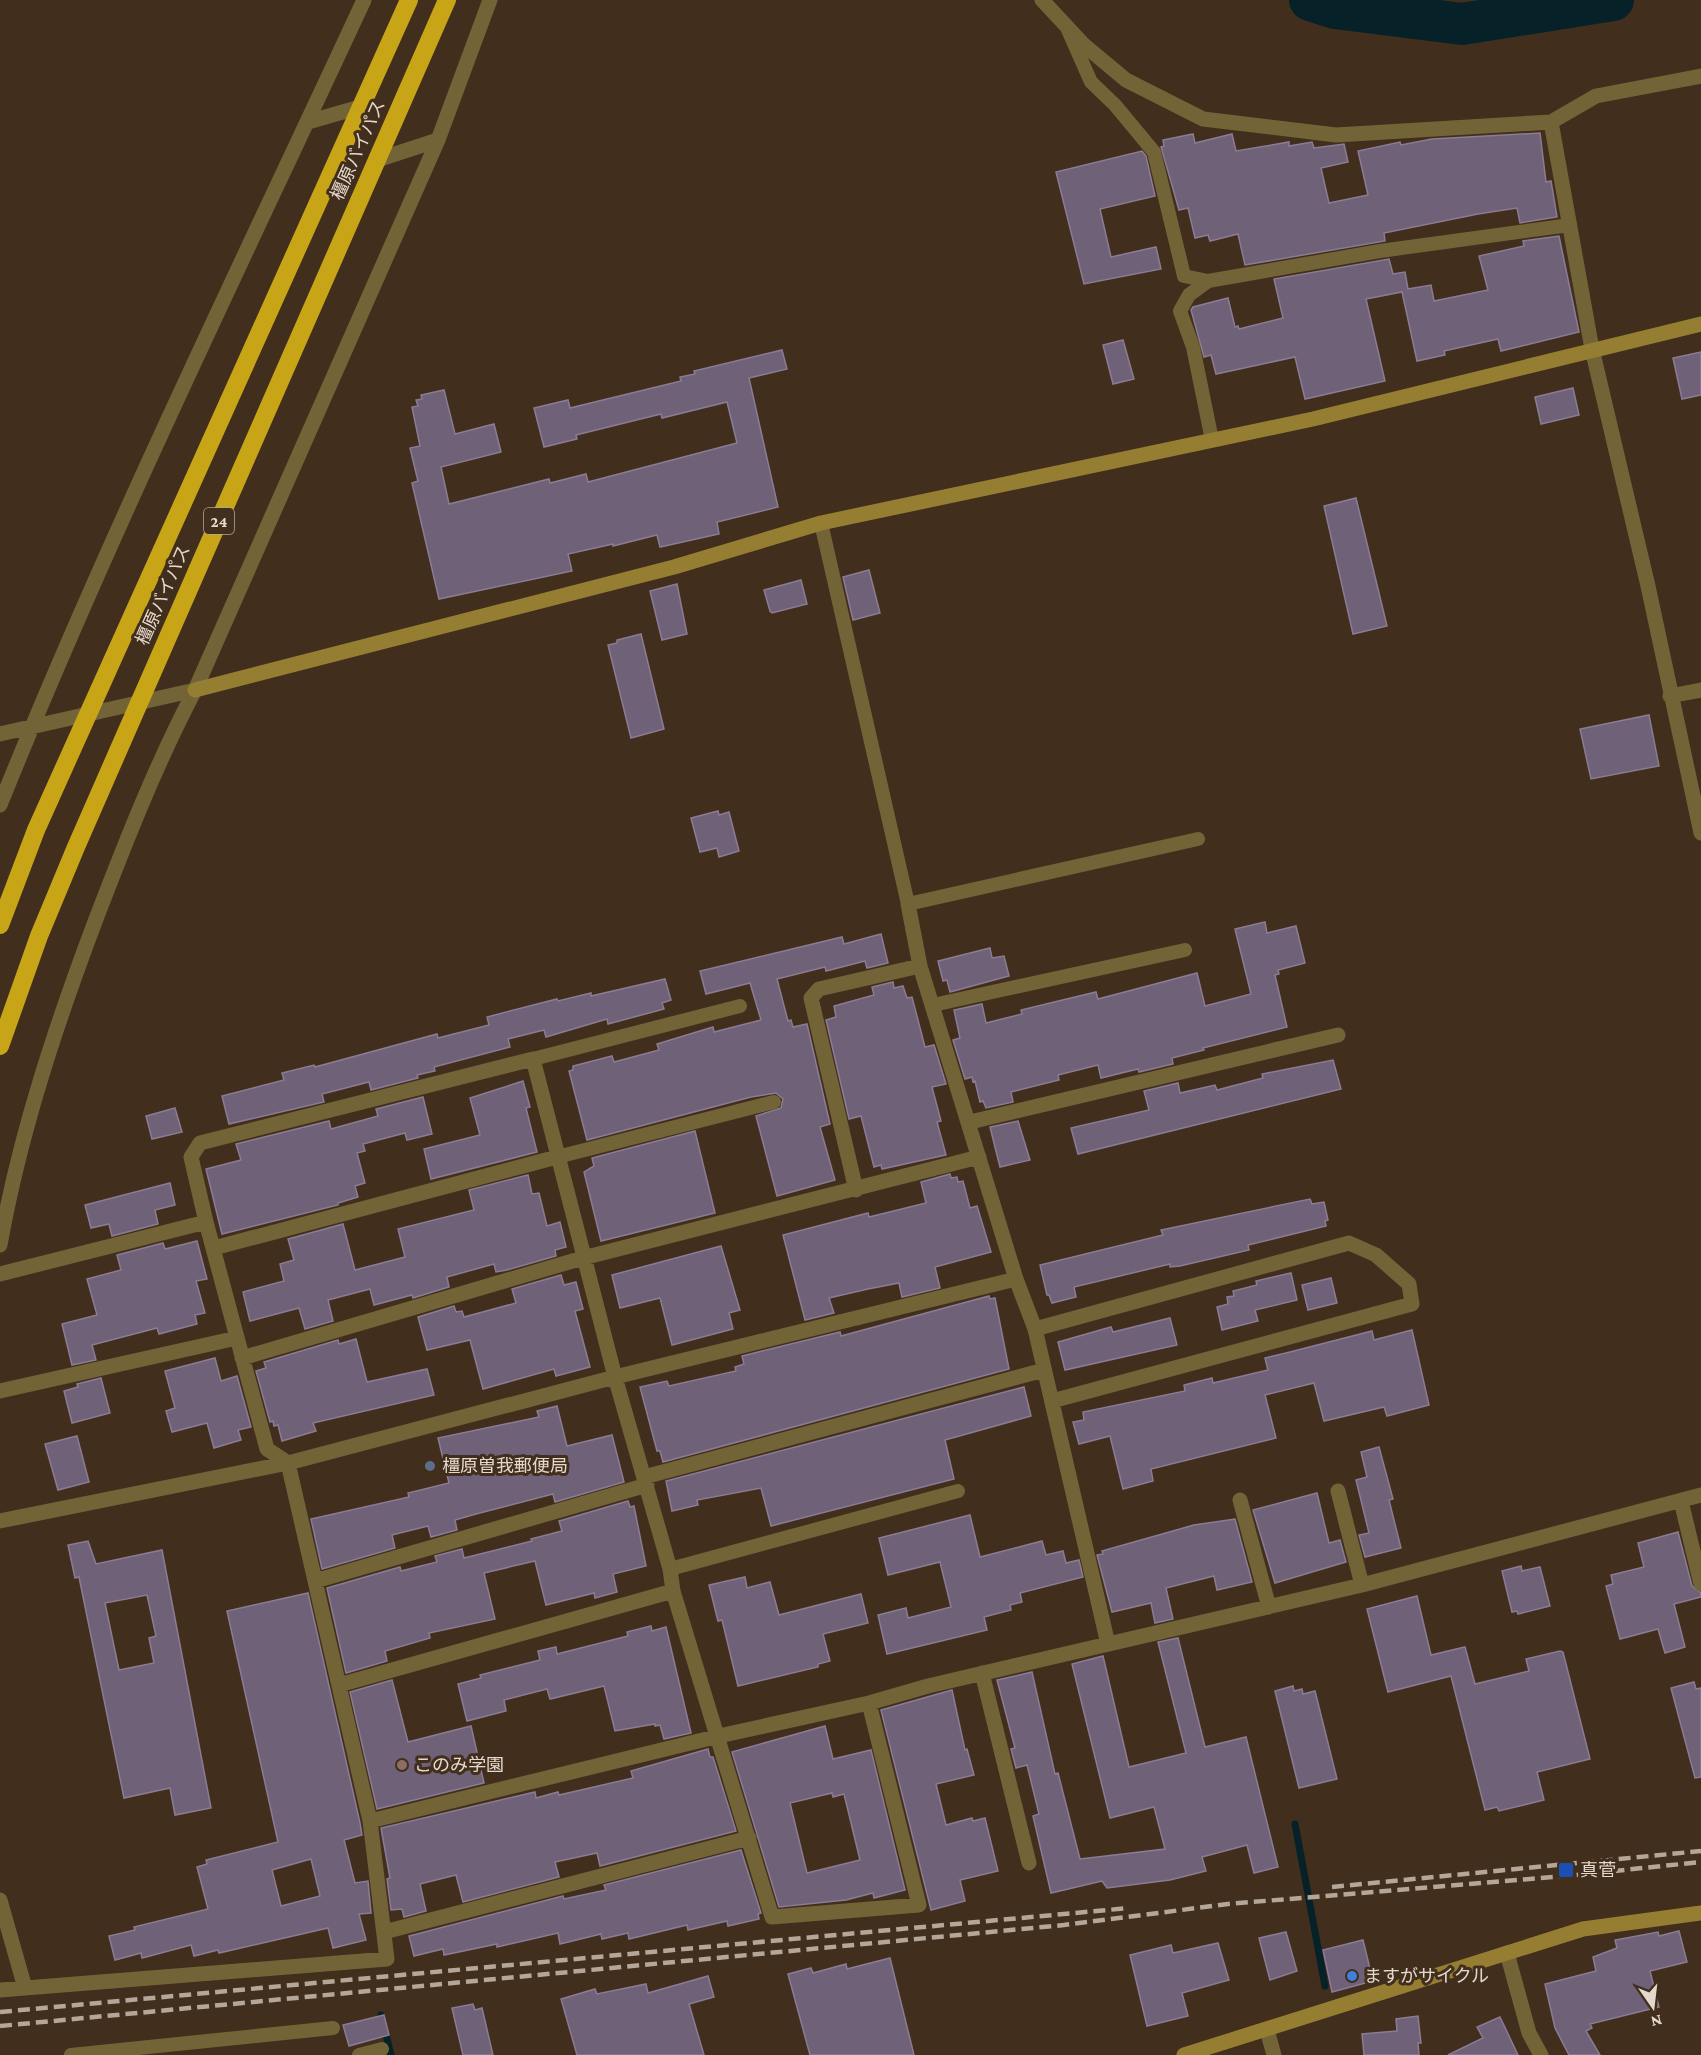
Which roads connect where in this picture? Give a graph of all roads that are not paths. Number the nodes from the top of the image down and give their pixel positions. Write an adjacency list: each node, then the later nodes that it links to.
1 (364, 0): 9 (street)
2 (409, 0): 8 (highway, 橿原バイパス / 24)
3 (447, 0): 12 (highway, 橿原バイパス / 24)
4 (490, 0): 11 (street)
5 (1042, 0): 6 (street)
6 (1066, 26): 10 (street); 14 (lane)
7 (1701, 76): 10 (street)
8 (360, 107): 9 (street); 23 (highway, 橿原バイパス / 24)
9 (308, 122): 24 (street)
10 (1551, 122): 13 (street)
11 (438, 140): 12 (street); 19 (street)
12 (377, 160): 22 (highway, 橿原バイパス / 24)
13 (1570, 225): 14 (lane); 16 (street)
14 (1208, 281): 17 (lane)
15 (1701, 324): 16 (street)
16 (1592, 349): 17 (street); 21 (street)
17 (1212, 440): 18 (street)
18 (821, 523): 19 (street); 29 (lane)
19 (195, 690): 22 (street); 44 (street)
20 (1701, 690): 21 (street)
21 (1670, 696): 27 (street)
22 (139, 703): 23 (street); 36 (highway, 橿原バイパス / 24)
23 (88, 713): 24 (street); 30 (highway, 橿原バイパス / 24)
24 (30, 728): 25 (street); 26 (street)
25 (0, 734)
26 (0, 805)
27 (1701, 833)
28 (1198, 839): 29 (lane)
29 (908, 904): 32 (street)
30 (0, 925)
31 (1185, 950): 33 (lane)
32 (920, 966): 33 (street); 42 (street)
33 (933, 1005): 39 (street)
34 (740, 1006): 37 (lane)
35 (1338, 1035): 39 (street)
36 (0, 1046)
37 (534, 1059): 40 (street); 43 (street)
38 (774, 1102): 40 (lane)
39 (970, 1122): 41 (street)
40 (557, 1157): 45 (street); 46 (street)
41 (979, 1157): 42 (street); 48 (street)
42 (856, 1190): 46 (street)
43 (206, 1222): 45 (street); 47 (street)
44 (0, 1245)
45 (214, 1248): 50 (street)
46 (583, 1258): 51 (street); 53 (street)
47 (0, 1274)
48 (1016, 1279): 49 (street); 53 (street)
49 (1035, 1329): 52 (street); 55 (street)
50 (237, 1338): 51 (street); 54 (street)
51 (242, 1358): 56 (street)
52 (1044, 1370): 55 (street); 57 (street)
53 (615, 1377): 56 (street); 57 (street)
54 (0, 1392)
55 (1052, 1401): 70 (street)
56 (288, 1462): 63 (street); 65 (street)
57 (646, 1481): 64 (street); 65 (street)
58 (958, 1491): 64 (lane)
59 (1338, 1491): 67 (street)
60 (1701, 1495): 62 (street)
61 (1240, 1500): 69 (street)
62 (1681, 1501): 66 (street); 67 (street)
63 (0, 1521)
64 (670, 1569): 68 (street)
65 (315, 1581): 72 (street)
66 (1701, 1584)
67 (1362, 1585): 69 (street)
68 (673, 1592): 72 (street); 74 (street)
69 (1269, 1607): 70 (street)
70 (1107, 1644): 71 (street)
71 (982, 1673): 73 (street); 77 (street)
72 (339, 1685): 75 (street)
73 (869, 1703): 74 (street); 76 (street)
74 (719, 1736): 75 (street); 76 (street)
75 (370, 1821): 80 (street)
76 (748, 1838): 80 (street)
77 (1029, 1863)
78 (0, 1900): 82 (street)
79 (1701, 1913): 81 (street)
80 (384, 1932): 82 (street)
81 (1507, 1953): 85 (street); 91 (street)
82 (25, 1988): 83 (street)
83 (0, 1990)
84 (333, 2028): 87 (lane)
85 (1267, 2030): 89 (street); 90 (street)
86 (382, 2049): 88 (lane)
87 (70, 2055)
88 (359, 2055)
89 (1184, 2055)
90 (1274, 2055)
91 (1541, 2055)

